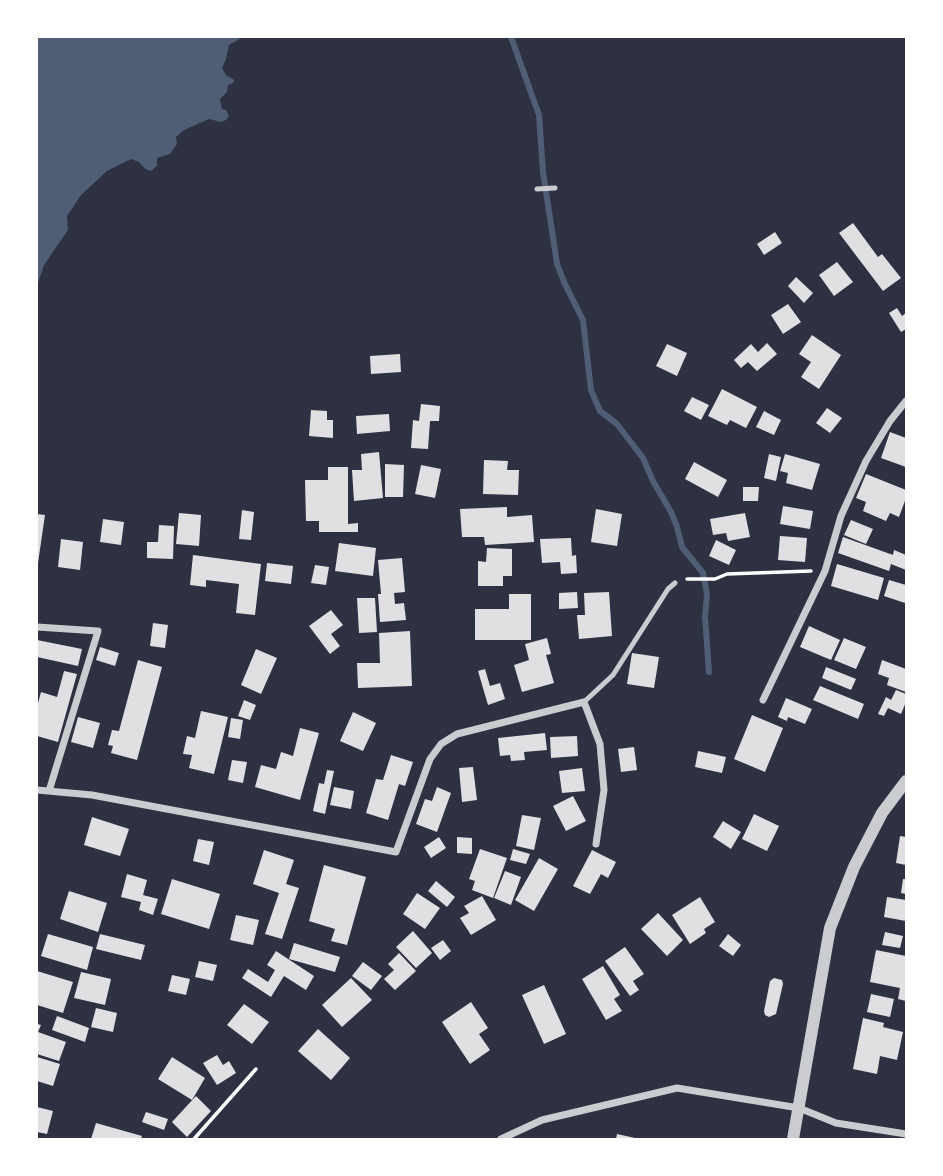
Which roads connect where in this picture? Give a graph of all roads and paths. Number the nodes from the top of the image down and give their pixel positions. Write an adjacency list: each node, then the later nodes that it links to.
1 (555, 188): 2 (lane)
2 (537, 189)
3 (906, 401): 4 (street)
4 (825, 571): 5 (path); 8 (street)
5 (699, 579)
6 (675, 583): 9 (lane)
7 (37, 627): 12 (street)
8 (763, 700)
9 (584, 702): 12 (street); 13 (street)
10 (905, 786): 15 (street)
11 (37, 790): 12 (street)
12 (49, 791)
13 (596, 844)
14 (256, 1069): 17 (path)
15 (799, 1108): 16 (street); 18 (street); 19 (street)
16 (906, 1134)
17 (194, 1139)
18 (501, 1139)
19 (793, 1139)

